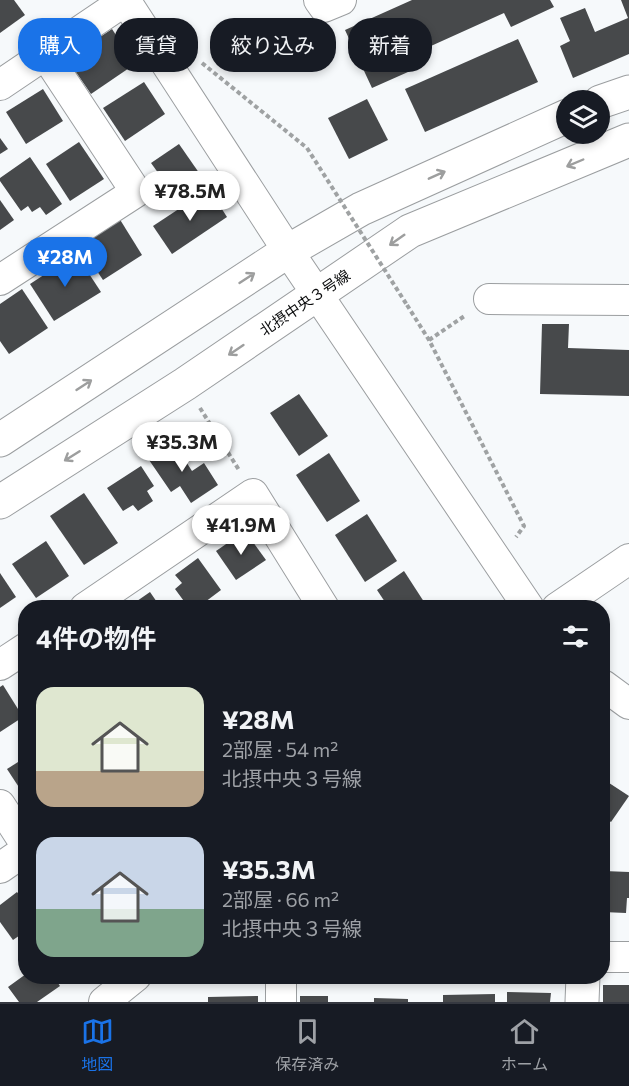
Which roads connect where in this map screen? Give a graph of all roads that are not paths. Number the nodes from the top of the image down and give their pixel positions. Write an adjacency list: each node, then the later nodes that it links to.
1 (125, 0): 4 (street); 12 (street)
2 (319, 0): 3 (street)
3 (341, 0)
4 (98, 18)
5 (19, 72): 7 (street)
6 (57, 72): 13 (street)
7 (0, 85)
8 (629, 92): 9 (street)
9 (610, 99)
10 (556, 121): 12 (street, one-way to 10)
11 (629, 140): 14 (street, 北摂中央３号線, one-way to 14)
12 (288, 251): 14 (street); 17 (street, one-way to 12)
13 (0, 280)
14 (318, 295): 18 (street, 北摂中央３号線, one-way to 18); 22 (street)
15 (489, 299): 16 (street)
16 (629, 300)
17 (0, 440)
18 (0, 502)
19 (629, 559): 23 (street)
20 (97, 600): 21 (street)
21 (319, 600)
22 (524, 600)
23 (569, 600)
24 (18, 653): 25 (street)
25 (0, 665)
26 (610, 690): 27 (street)
27 (629, 704)
28 (0, 805): 29 (street)
29 (18, 833)
30 (18, 856): 31 (street)
31 (0, 868)
32 (610, 957): 33 (street)
33 (629, 957)
34 (126, 984): 37 (street)
35 (281, 984): 38 (street)
36 (583, 984): 39 (street)
37 (104, 1002)
38 (281, 1002)
39 (582, 1002)

